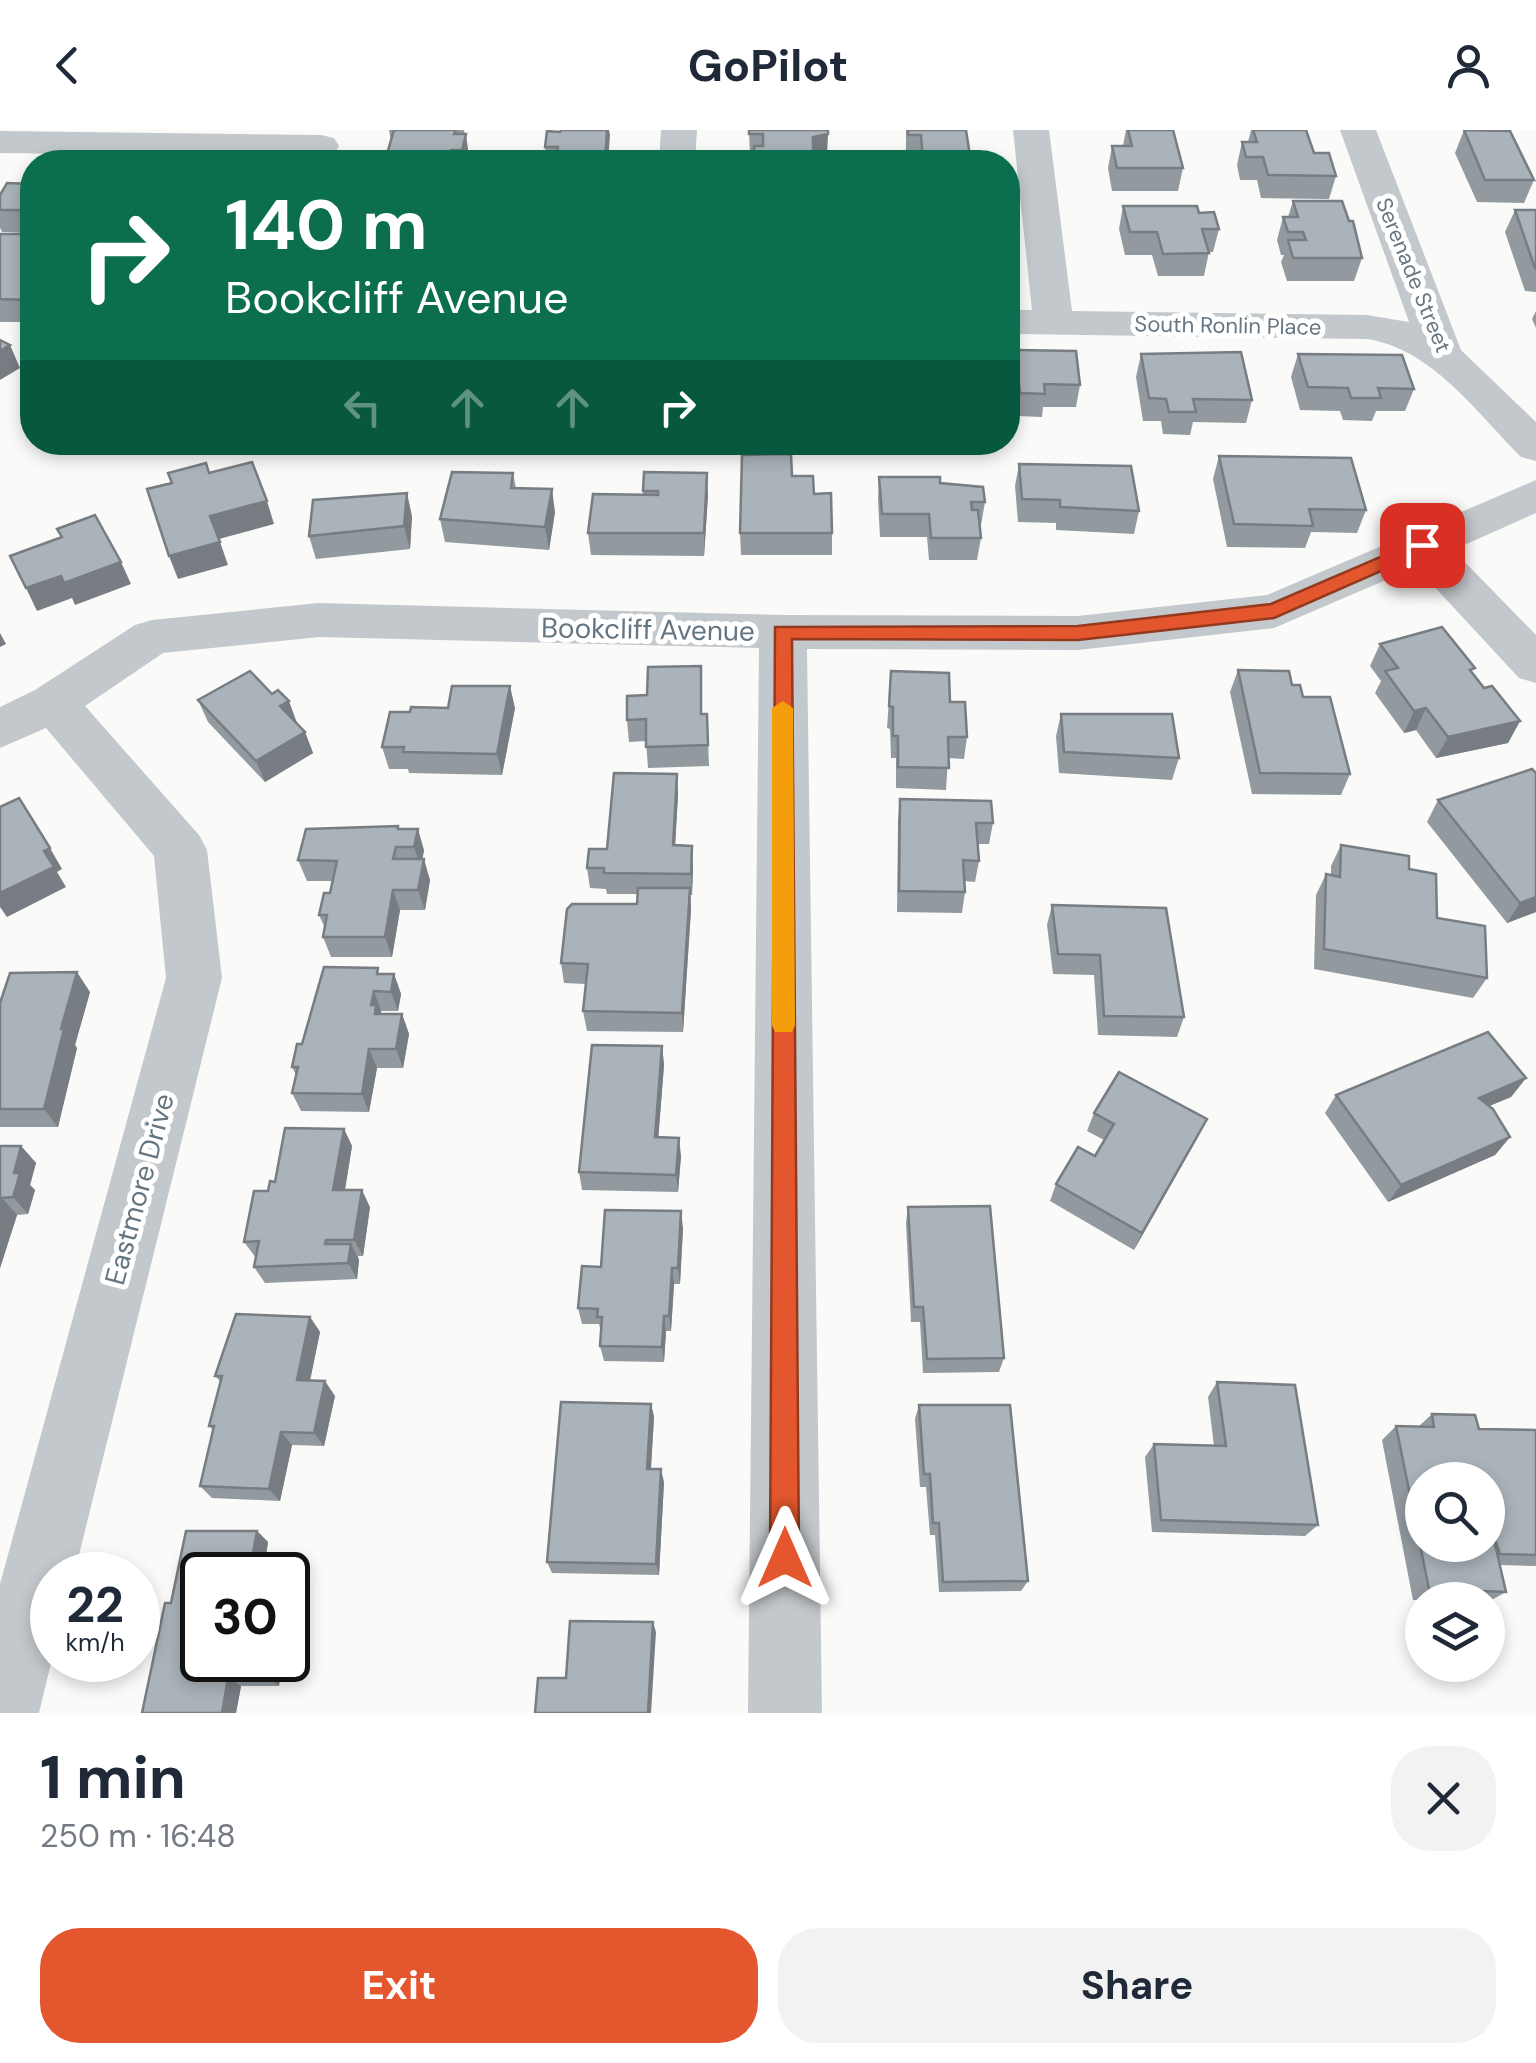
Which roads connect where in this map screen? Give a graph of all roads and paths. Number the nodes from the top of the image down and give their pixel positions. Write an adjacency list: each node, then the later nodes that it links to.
1 (1032, 130): 6 (street)
2 (1358, 130): 7 (street, Serenade Street)
3 (0, 142): 4 (street)
4 (319, 146)
5 (1020, 322): 6 (street, South Ronlin Place)
6 (1053, 322): 7 (street, South Ronlin Place)
7 (1442, 355): 8 (street, Serenade Street)
8 (1536, 447)
9 (1536, 495): 10 (street, Bookcliff Avenue)
10 (1422, 545): 11 (street, Bookcliff Avenue); 12 (street)
11 (782, 632): 13 (street, Bookcliff Avenue); 15 (street)
12 (1536, 665)
13 (26, 716): 14 (street, Eastmore Drive)
14 (2, 1713)
15 (785, 1713)

